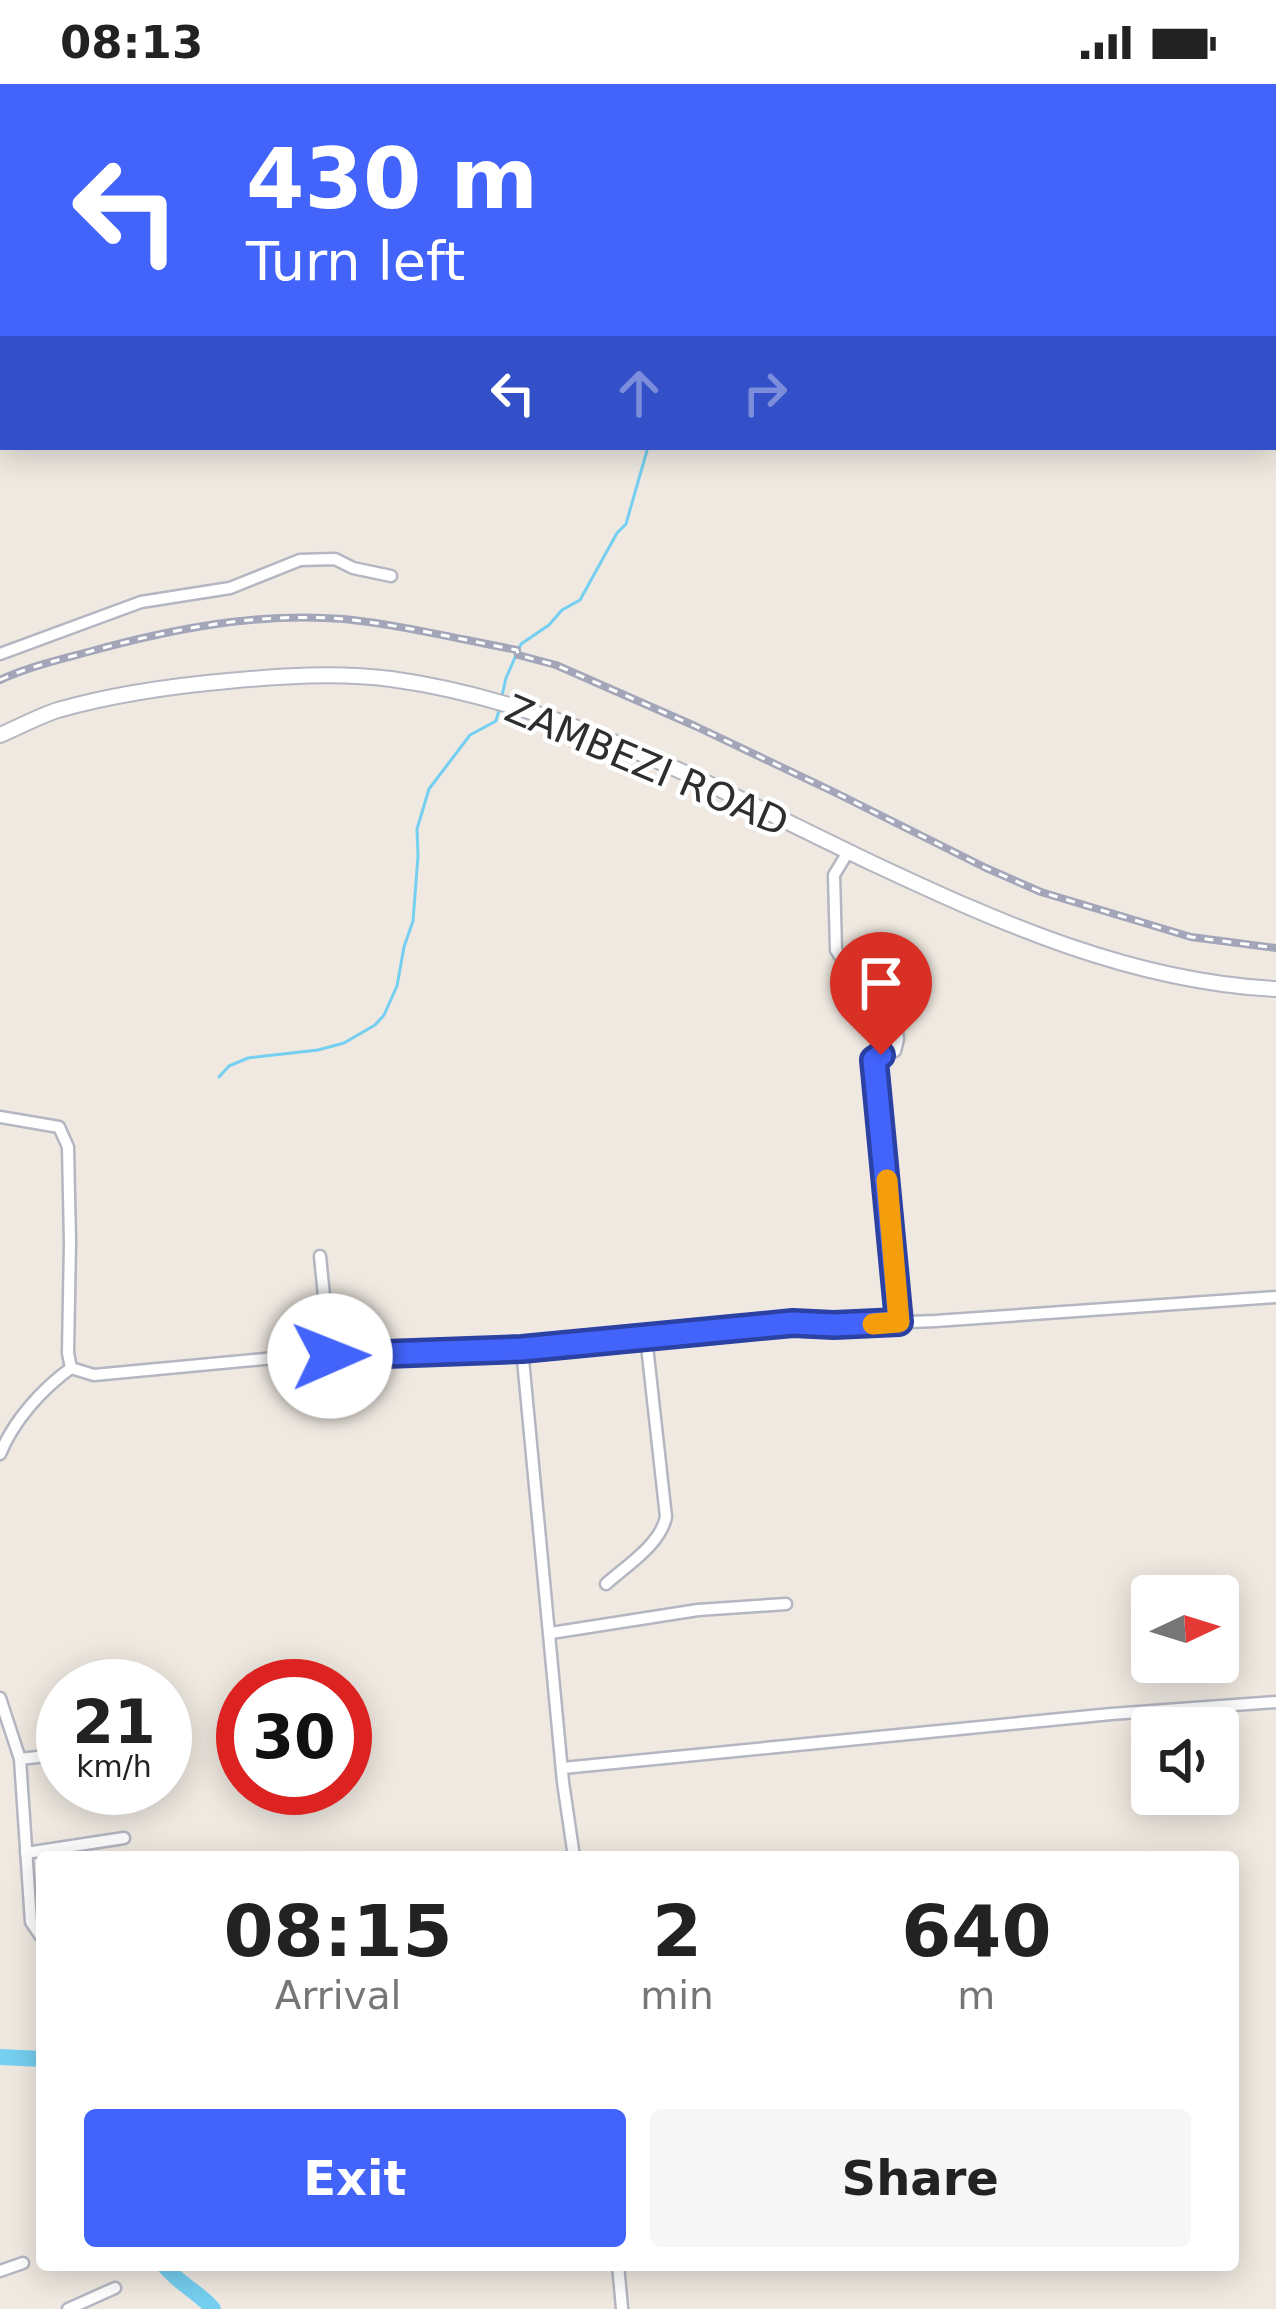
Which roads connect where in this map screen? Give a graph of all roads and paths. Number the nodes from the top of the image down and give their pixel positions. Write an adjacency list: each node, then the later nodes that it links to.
1 (392, 576): 2 (street)
2 (0, 654)
3 (0, 735): 4 (main road, ZAMBEZI ROAD)
4 (848, 852): 5 (main road, ZAMBEZI ROAD); 9 (street)
5 (1276, 989)
6 (0, 1117): 13 (street)
7 (320, 1256): 12 (street)
8 (1276, 1297): 9 (street)
9 (899, 1322): 10 (street)
10 (646, 1337): 11 (street); 15 (street)
11 (522, 1349): 12 (street); 17 (street)
12 (330, 1356): 13 (street)
13 (71, 1368): 14 (street)
14 (0, 1454)
15 (606, 1584)
16 (785, 1604): 17 (street)
17 (551, 1633): 22 (street)
18 (0, 1698): 21 (street)
19 (1276, 1702): 22 (street)
20 (36, 1757): 21 (street)
21 (20, 1759): 27 (street)
22 (563, 1768): 26 (street)
23 (124, 1838): 25 (street)
24 (36, 1851): 27 (street)
25 (39, 1851)
26 (573, 1851)
27 (26, 1853): 28 (street)
28 (36, 1929)
29 (22, 2263): 30 (street)
30 (0, 2271)
31 (619, 2271): 33 (street)
32 (115, 2288): 34 (street)
33 (622, 2308)
34 (68, 2309)

